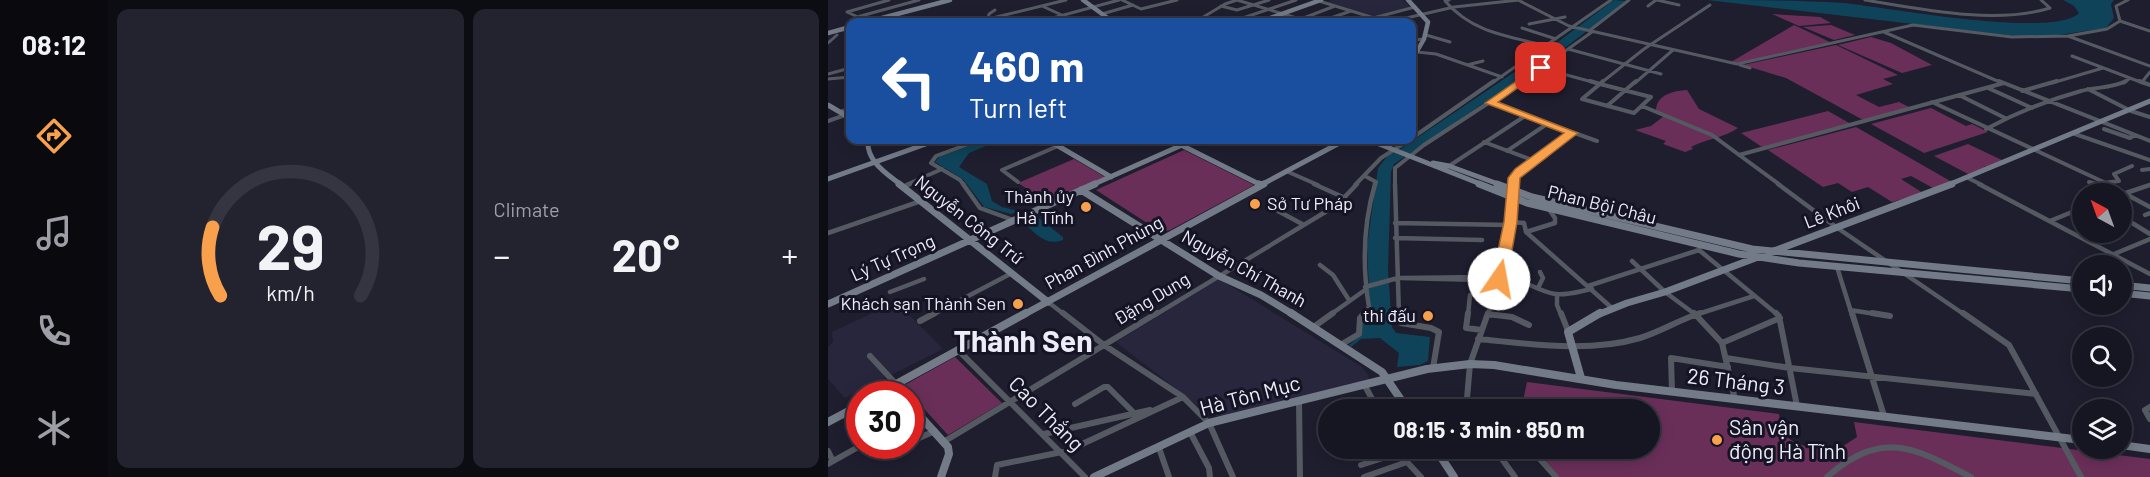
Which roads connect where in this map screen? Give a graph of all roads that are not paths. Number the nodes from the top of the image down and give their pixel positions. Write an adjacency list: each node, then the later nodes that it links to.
1 (889, 0): 47 (street)
2 (908, 0): 22 (street)
3 (919, 0): 22 (street)
4 (950, 0): 33 (street)
5 (1066, 0): 25 (street)
6 (1083, 0): 29 (street)
7 (1120, 0): 26 (street); 29 (street)
8 (1178, 0): 26 (street)
9 (1237, 0): 27 (street); 30 (street)
10 (1269, 0): 27 (street)
11 (1296, 0): 38 (street)
12 (1320, 0): 31 (street); 44 (street)
13 (1410, 0): 35 (street)
14 (1449, 0): 39 (street)
15 (1611, 0): 66 (street, Đặng Dung)
16 (1629, 0): 69 (street)
17 (1656, 0): 28 (street); 32 (street)
18 (1865, 0): 19 (street)
19 (2041, 0)
20 (2128, 0): 64 (street)
21 (1520, 1): 23 (street); 39 (street); 63 (street)
22 (912, 2): 33 (street); 47 (street)
23 (1512, 3)
24 (1710, 4): 80 (street)
25 (1041, 5): 37 (street); 46 (street)
26 (1133, 5): 43 (street)
27 (1254, 5): 30 (street); 38 (street)
28 (1679, 5)
29 (1093, 6): 41 (street); 43 (street)
30 (1221, 6): 55 (street)
31 (1335, 6): 42 (street); 59 (street)
32 (1648, 6)
33 (925, 7): 49 (street)
34 (1021, 7): 37 (street)
35 (1415, 7): 45 (street); 61 (street)
36 (1067, 8): 41 (street)
37 (1027, 9): 51 (street)
38 (1269, 9): 44 (street); 56 (street)
39 (1452, 9): 45 (street); 81 (street)
40 (995, 10): 50 (street)
41 (1076, 11): 46 (street)
42 (1351, 11): 60 (street); 61 (street)
43 (1102, 14): 54 (street)
44 (1282, 14): 57 (street); 58 (street)
45 (1422, 14): 62 (street); 75 (street)
46 (1063, 15): 52 (street); 53 (street)
47 (857, 17)
48 (1565, 17): 63 (street)
49 (883, 18)
50 (988, 18)
51 (992, 18)
52 (1052, 18)
53 (1069, 18)
54 (1108, 18)
55 (1202, 18)
56 (1243, 18)
57 (1272, 18)
58 (1296, 18)
59 (1303, 18)
60 (1331, 18)
61 (1374, 18)
62 (1406, 18)
63 (1555, 19): 65 (street); 66 (street)
64 (2120, 21): 70 (street); 74 (street)
65 (1528, 24)
66 (1574, 27): 69 (street); 77 (street, Đặng Dung)
67 (846, 28): 72 (street)
68 (1522, 28): 77 (street)
69 (1589, 31): 80 (street); 82 (street)
70 (2150, 31)
71 (1884, 32): 74 (street); 88 (street); 104 (street)
72 (828, 33)
73 (837, 35): 79 (street)
74 (2068, 36): 91 (street)
75 (1425, 37): 76 (street); 78 (street); 83 (street)
76 (1416, 39)
77 (1556, 39): 81 (street, Đặng Dung)
78 (1450, 42)
79 (828, 43)
80 (1650, 44): 84 (street); 90 (street)
81 (1547, 46): 101 (street, Đặng Dung)
82 (1568, 49): 90 (street); 92 (street)
83 (1416, 50)
84 (1673, 50): 88 (street); 96 (street)
85 (1416, 51): 89 (street)
86 (2072, 56): 94 (street)
87 (1483, 61): 89 (street)
88 (1737, 64): 93 (street)
89 (1467, 65): 101 (street)
90 (1624, 65): 96 (street); 105 (street)
91 (2150, 66)
92 (1541, 68): 105 (street); 115 (street)
93 (1750, 68)
94 (2103, 68): 102 (street); 110 (street)
95 (846, 70): 99 (street)
96 (1648, 71): 98 (street); 109 (street)
97 (2150, 72): 103 (street)
98 (1661, 74)
99 (828, 77): 100 (street)
100 (846, 77)
101 (1502, 77): 131 (street, Đặng Dung)
102 (2130, 78): 103 (street); 108 (street)
103 (2142, 82): 106 (street)
104 (2004, 83): 107 (street); 110 (street)
105 (1600, 84): 109 (street); 117 (street)
106 (2150, 85)
107 (1987, 88): 111 (street); 119 (street)
108 (2088, 89): 114 (street); 120 (street)
109 (1626, 90): 117 (street); 118 (street)
110 (2022, 91): 114 (street)
111 (1959, 95): 113 (street); 124 (street)
112 (2150, 101): 120 (street, Lê Khôi)
113 (1932, 102): 128 (street); 148 (street)
114 (2048, 102): 119 (street); 127 (street)
115 (1490, 103): 122 (street); 147 (street)
116 (828, 105): 121 (street)
117 (1607, 106): 118 (street)
118 (1641, 106): 148 (street)
119 (2032, 108): 124 (street)
120 (2132, 111): 123 (street); 127 (street, Lê Khôi)
121 (845, 115): 125 (street)
122 (1525, 116): 126 (street); 134 (street)
123 (2150, 117)
124 (2006, 118): 128 (street)
125 (828, 121)
126 (1547, 124): 129 (street); 145 (street)
127 (2102, 126): 130 (street, Lê Khôi); 133 (street)
128 (1986, 129): 146 (street)
129 (1572, 133): 132 (street); 150 (street)
130 (2075, 134): 146 (street, Lê Khôi); 149 (street)
131 (1416, 135)
132 (1598, 141)
133 (2150, 141)
134 (1484, 142): 145 (street); 153 (street)
135 (868, 144): 152 (street)
136 (926, 144): 152 (street)
137 (968, 144): 155 (street)
138 (1055, 144): 143 (street)
139 (1336, 144): 158 (street, Phan Đình Phùng)
140 (1381, 144): 144 (street)
141 (1402, 144): 144 (street, Đặng Dung)
142 (1182, 145): 160 (street, Lý Tự Trọng); 168 (street)
143 (1058, 146): 160 (street); 163 (street)
144 (1395, 149): 147 (street); 159 (street, Đặng Dung)
145 (1507, 151): 150 (street)
146 (2033, 151): 161 (street, Lê Khôi); 166 (street)
147 (1410, 155): 151 (street); 183 (street)
148 (1739, 155): 187 (street)
149 (2150, 160)
150 (1535, 161): 173 (street)
151 (1428, 162): 153 (street, Phan Bội Châu); 173 (street, Phan Bội Châu)
152 (873, 163): 162 (street); 170 (street, Nguyễn Công Trứ)
153 (1449, 166): 173 (street, Phan Bội Châu)
154 (2132, 166): 167 (street)
155 (942, 169): 170 (street); 181 (street)
156 (2150, 169): 157 (street)
157 (2142, 170)
158 (1286, 171): 168 (street, Phan Đình Phùng); 174 (street)
159 (1365, 176): 174 (street, Đặng Dung); 217 (street)
160 (1111, 177): 171 (street, Lý Tự Trọng)
161 (1968, 178): 182 (street); 187 (street, Lê Khôi)
162 (828, 179)
163 (1018, 182)
164 (2089, 182): 165 (street)
165 (2092, 183)
166 (2105, 183)
167 (2111, 183)
168 (1261, 185): 194 (street, Phan Đình Phùng)
169 (2150, 185): 172 (street)
170 (903, 187): 176 (street, Nguyễn Công Trứ)
171 (1081, 190): 181 (street, Lý Tự Trọng); 194 (street, Nguyễn Chí Thanh)
172 (2132, 190)
173 (1512, 193): 178 (street, Phan Bội Châu); 184 (street); 197 (street, Phan Bội Châu)
174 (1345, 198): 186 (street, Đặng Dung)
175 (2132, 198): 177 (street)
176 (921, 201): 189 (street); 193 (street, Nguyễn Công Trứ)
177 (2150, 207)
178 (1548, 208): 188 (street); 196 (street, Phan Bội Châu)
179 (1278, 211): 186 (street)
180 (2072, 212): 182 (street)
181 (1013, 220): 193 (street, Lý Tự Trọng)
182 (2050, 221): 198 (street)
183 (1395, 223): 184 (street); 191 (street)
184 (1510, 223): 188 (street); 210 (street)
185 (2132, 223): 190 (street)
186 (1304, 225): 211 (street, Đặng Dung)
187 (1836, 227): 197 (street, Lê Khôi); 201 (street)
188 (1526, 232): 216 (street)
189 (828, 233)
190 (2150, 234)
191 (1395, 238): 195 (street); 213 (street)
192 (2150, 239): 198 (street)
193 (970, 240): 208 (street, Nguyễn Công Trứ); 230 (street, Lý Tự Trọng)
194 (1162, 240): 211 (street, Nguyễn Chí Thanh); 229 (street, Phan Đình Phùng)
195 (1482, 240)
196 (1699, 247): 199 (street, Phan Bội Châu); 204 (street); 205 (street)
197 (1774, 251): 199 (street, Lê Khôi); 201 (street, Phan Bội Châu)
198 (2113, 254): 209 (street)
199 (1760, 257): 203 (street, Phan Bội Châu); 205 (street, Lê Khôi)
200 (1632, 261): 204 (street)
201 (1891, 262): 207 (street); 214 (street, Phan Bội Châu)
202 (1320, 265): 228 (street)
203 (1837, 267): 207 (street, Phan Bội Châu); 232 (street)
204 (1643, 270): 216 (street); 222 (street)
205 (1722, 270): 222 (street, Lê Khôi); 226 (street)
206 (1540, 272): 218 (street)
207 (1905, 272): 220 (street, Phan Bội Châu); 261 (street)
208 (1012, 273): 229 (street, Nguyễn Công Trứ); 237 (street)
209 (2150, 274)
210 (1500, 275): 213 (street); 218 (street); 233 (street)
211 (1219, 276): 239 (street, Nguyễn Chí Thanh); 246 (street, Đặng Dung)
212 (924, 279): 221 (street)
213 (1396, 279): 217 (street); 252 (street)
214 (2072, 280)
215 (2132, 286): 219 (street)
216 (1590, 287): 223 (street); 231 (street)
217 (1366, 288): 228 (street); 244 (street)
218 (1538, 288): 223 (street)
219 (2150, 288)
220 (2072, 289)
221 (890, 292)
222 (1665, 292): 231 (street, Lê Khôi); 234 (street)
223 (1557, 294): 241 (street)
224 (2132, 294): 227 (street)
225 (1470, 295): 240 (street)
226 (1754, 296): 234 (street); 236 (street)
227 (2150, 296)
228 (1350, 300): 239 (street)
229 (1048, 302): 246 (street, Nguyễn Công Trứ); 247 (street, Phan Đình Phùng)
230 (828, 304)
231 (1612, 308): 241 (street, Lê Khôi)
232 (1850, 310): 235 (street); 254 (street)
233 (1488, 314): 238 (street); 240 (street)
234 (1696, 315): 243 (street); 245 (street)
235 (1890, 316)
236 (1780, 318): 243 (street); 253 (street)
237 (920, 321)
238 (1529, 325)
239 (1315, 326): 244 (street, Nguyễn Chí Thanh)
240 (1482, 330): 242 (street)
241 (1568, 332): 245 (street)
242 (1478, 339): 245 (street); 250 (street)
243 (1722, 343): 249 (street)
244 (1342, 344): 256 (street, Nguyễn Chí Thanh)
245 (1572, 344): 255 (street)
246 (1104, 345): 262 (street, Nguyễn Công Trứ); 267 (street, Đặng Dung)
247 (958, 351): 258 (street, Phan Đình Phùng); 267 (street, Cao Thắng)
248 (870, 357): 257 (street)
249 (1726, 358): 251 (street); 253 (street)
250 (1470, 364): 252 (street, 26 Tháng 3); 255 (street, 26 Tháng 3); 265 (street)
251 (1728, 367): 260 (street); 266 (street)
252 (1433, 368): 256 (street, 26 Tháng 3)
253 (1790, 368): 254 (street); 270 (street)
254 (1871, 377): 261 (street); 275 (street)
255 (1581, 378): 260 (street, 26 Tháng 3)
256 (1388, 379): 259 (street, Hà Tôn Mục); 264 (street, Nguyễn Chí Thanh)
257 (891, 381)
258 (902, 381)
259 (1364, 384): 263 (street); 268 (street, Hà Tôn Mục)
260 (1672, 392): 266 (street, 26 Tháng 3)
261 (2036, 394): 284 (street)
262 (1183, 397): 272 (street); 279 (street, Nguyễn Công Trứ)
263 (1372, 399)
264 (1401, 399)
265 (1467, 399)
266 (1735, 400): 270 (street, 26 Tháng 3)
267 (1010, 401): 282 (street, Cao Thắng); 286 (street, Đặng Dung)
268 (1299, 401): 279 (street, Hà Tôn Mục); 309 (street)
269 (1075, 404): 274 (street)
270 (1798, 407): 275 (street, 26 Tháng 3)
271 (2150, 407): 276 (street)
272 (1159, 408): 274 (street); 291 (street)
273 (846, 412): 278 (street)
274 (1135, 414): 282 (street)
275 (1884, 418): 284 (street, 26 Tháng 3)
276 (2150, 419)
277 (924, 420): 280 (street)
278 (828, 422)
279 (1209, 423): 281 (street, Hà Tôn Mục); 308 (street)
280 (935, 431): 283 (street); 286 (street)
281 (1190, 432): 288 (street, Hà Tôn Mục); 307 (street)
282 (1044, 434): 291 (street, Cao Thắng)
283 (924, 436)
284 (2060, 437): 285 (street, 26 Tháng 3); 316 (street)
285 (2072, 439)
286 (945, 441): 302 (street)
287 (2132, 447): 289 (street)
288 (1159, 448): 305 (street, Hà Tôn Mục); 306 (street)
289 (2150, 449)
290 (828, 451): 299 (street)
291 (1063, 452): 303 (street); 304 (street, Cao Thắng)
292 (846, 454): 299 (street)
293 (1378, 459): 300 (street)
294 (1405, 459): 298 (street)
295 (1442, 459): 311 (street)
296 (1502, 459): 312 (street)
297 (1540, 459): 313 (street)
298 (1407, 462): 301 (street); 310 (street)
299 (830, 463)
300 (1361, 465)
301 (1415, 476)
302 (941, 477)
303 (995, 477)
304 (1085, 477)
305 (1094, 477)
306 (1169, 477)
307 (1210, 477)
308 (1233, 477)
309 (1300, 477)
310 (1364, 477)
311 (1454, 477)
312 (1515, 477)
313 (1556, 477)
314 (1827, 477): 315 (street)
315 (1971, 477)
316 (2081, 477)

